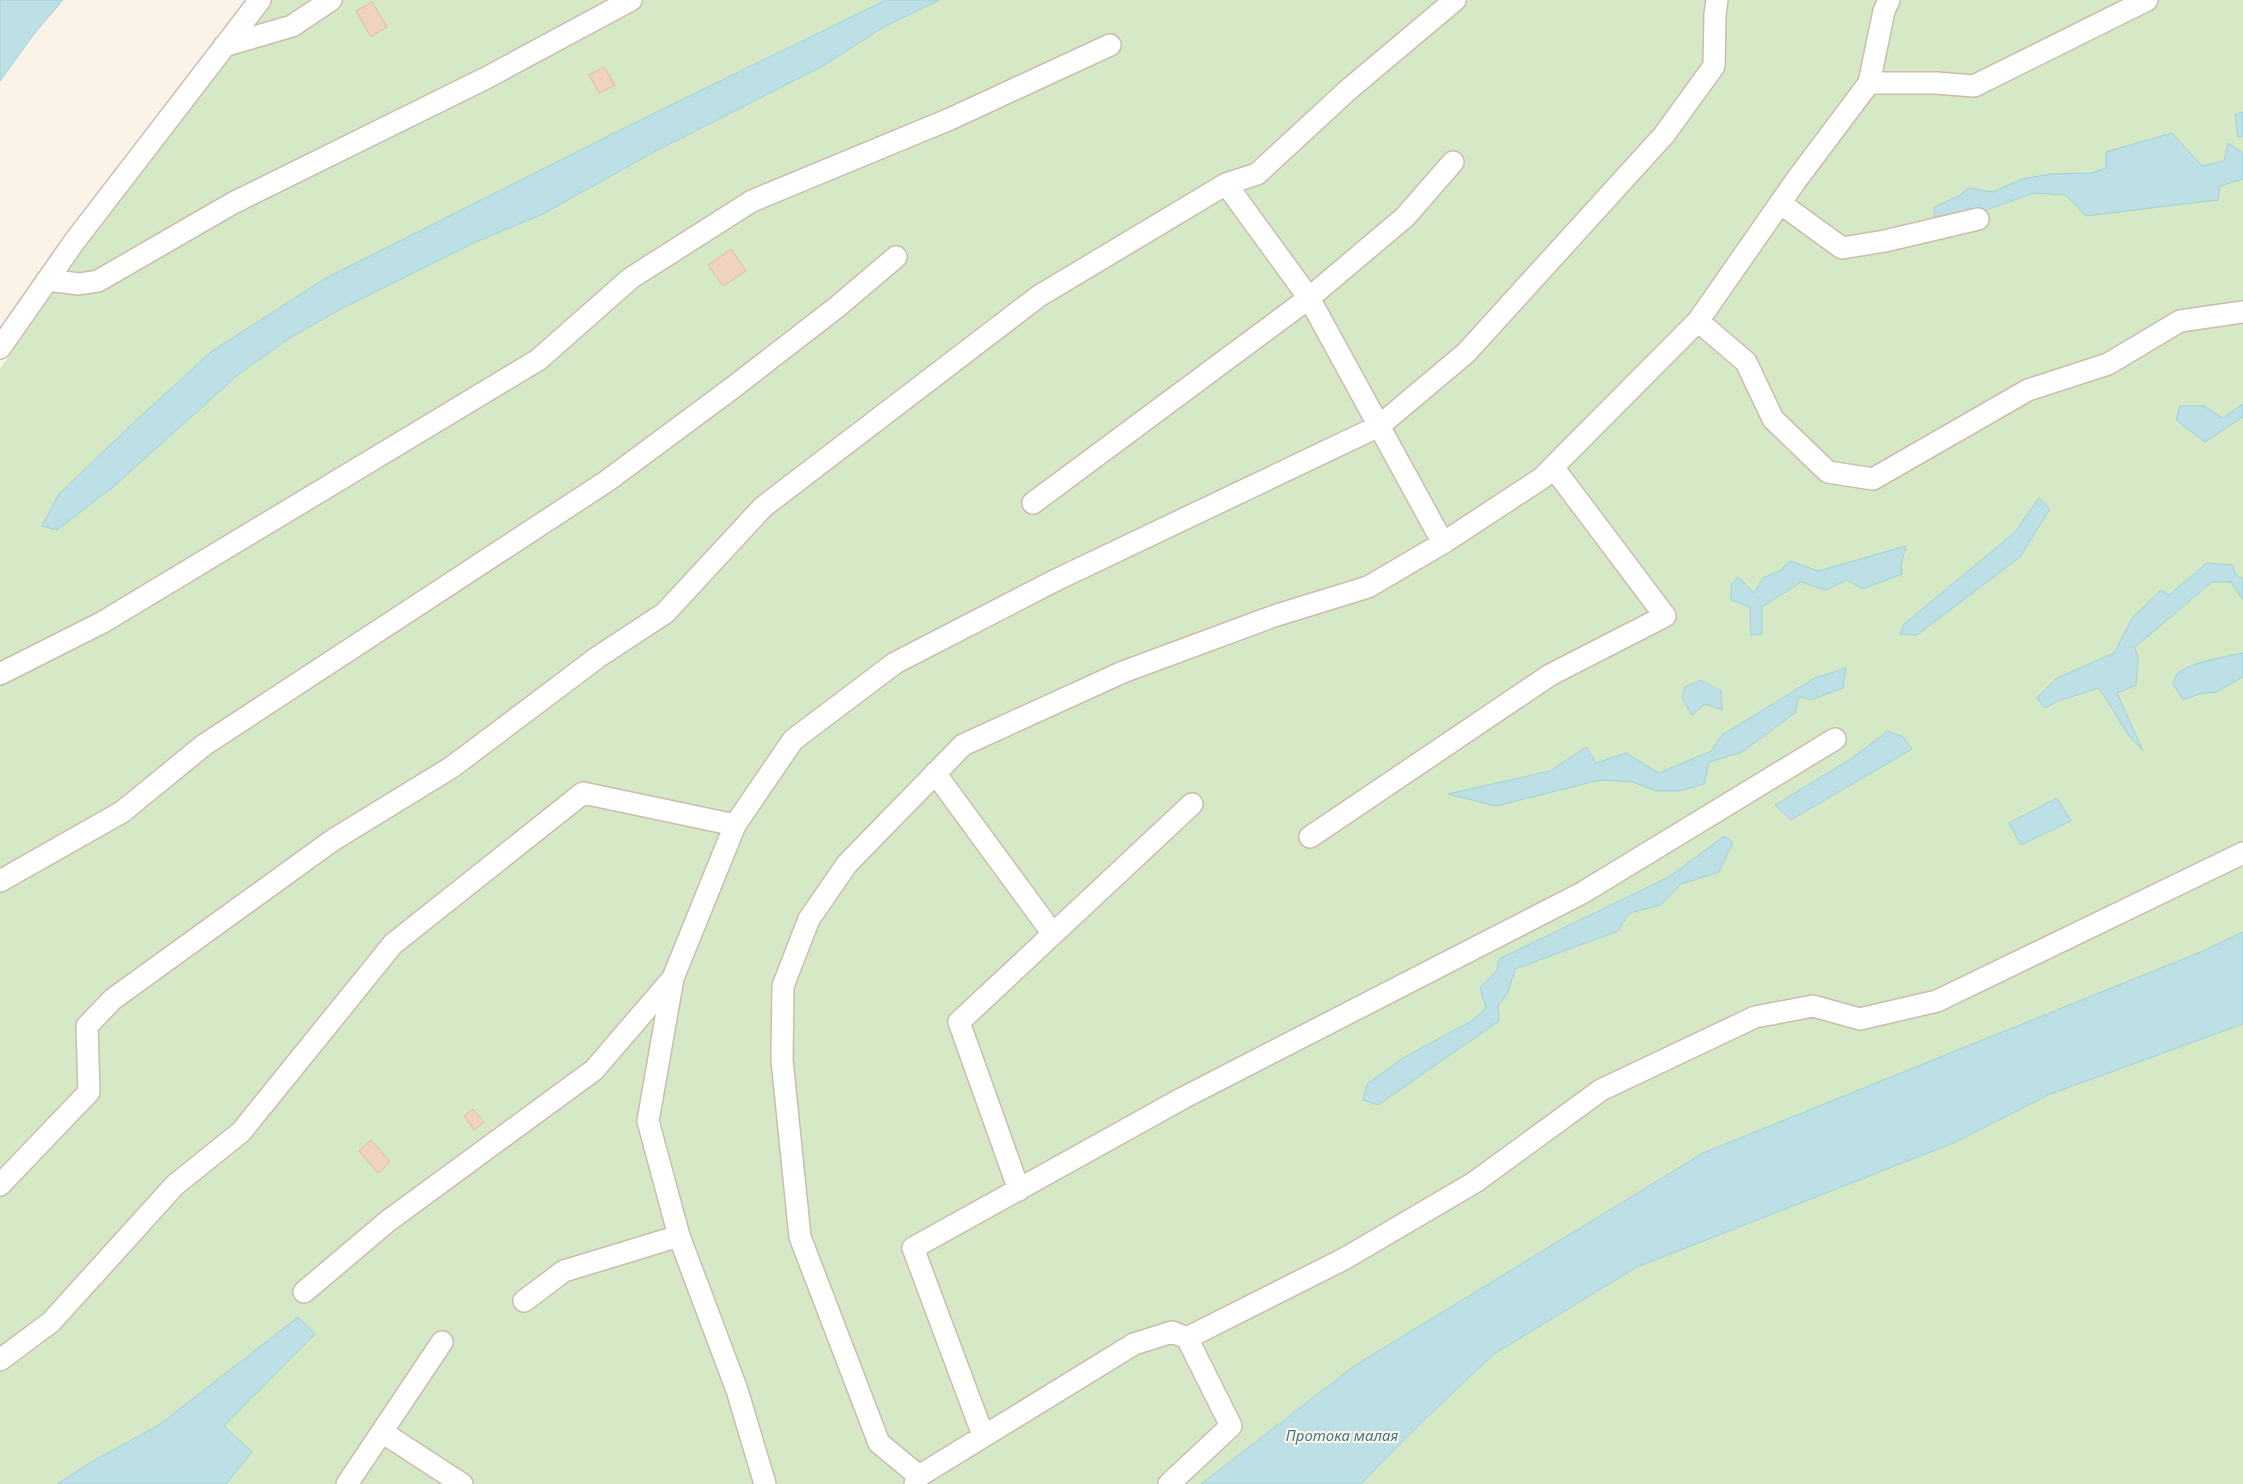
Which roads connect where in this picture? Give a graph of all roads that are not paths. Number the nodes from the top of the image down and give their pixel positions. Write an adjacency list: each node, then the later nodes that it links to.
1 (260, 0): 9 (street)
2 (331, 0): 9 (street)
3 (631, 0): 16 (street)
4 (1455, 0): 12 (street)
5 (1717, 0): 21 (street)
6 (1890, 0): 10 (street)
7 (2147, 0): 10 (street)
8 (1110, 45): 25 (street)
9 (224, 46): 16 (street)
10 (1870, 83): 13 (street)
11 (1453, 162): 17 (street)
12 (1226, 184): 17 (street); 35 (street)
13 (1780, 203): 14 (street); 19 (street)
14 (1978, 219)
15 (896, 257): 32 (street)
16 (47, 280): 20 (street)
17 (1309, 298): 21 (street); 23 (street)
18 (2243, 312): 19 (street)
19 (1698, 321): 22 (street)
20 (0, 348)
21 (1379, 426): 24 (street); 29 (street)
22 (1553, 467): 24 (street); 30 (street)
23 (1033, 503)
24 (1443, 543): 27 (street)
25 (0, 674)
26 (1835, 738): 36 (street)
27 (935, 773): 33 (street); 45 (street)
28 (1192, 804): 33 (street)
29 (735, 825): 34 (street); 42 (street)
30 (1310, 837)
31 (2243, 853): 40 (street)
32 (0, 881)
33 (1053, 934): 36 (street)
34 (674, 978): 37 (street); 38 (street)
35 (0, 1185)
36 (1019, 1190): 44 (street)
37 (679, 1236): 39 (street); 48 (street)
38 (304, 1292)
39 (524, 1301)
40 (1187, 1338): 44 (street); 49 (street)
41 (442, 1342): 43 (street)
42 (0, 1360)
43 (382, 1432): 46 (street); 47 (street)
44 (983, 1435): 45 (street)
45 (917, 1480)
46 (347, 1484)
47 (462, 1484)
48 (766, 1484)
49 (1169, 1484)

